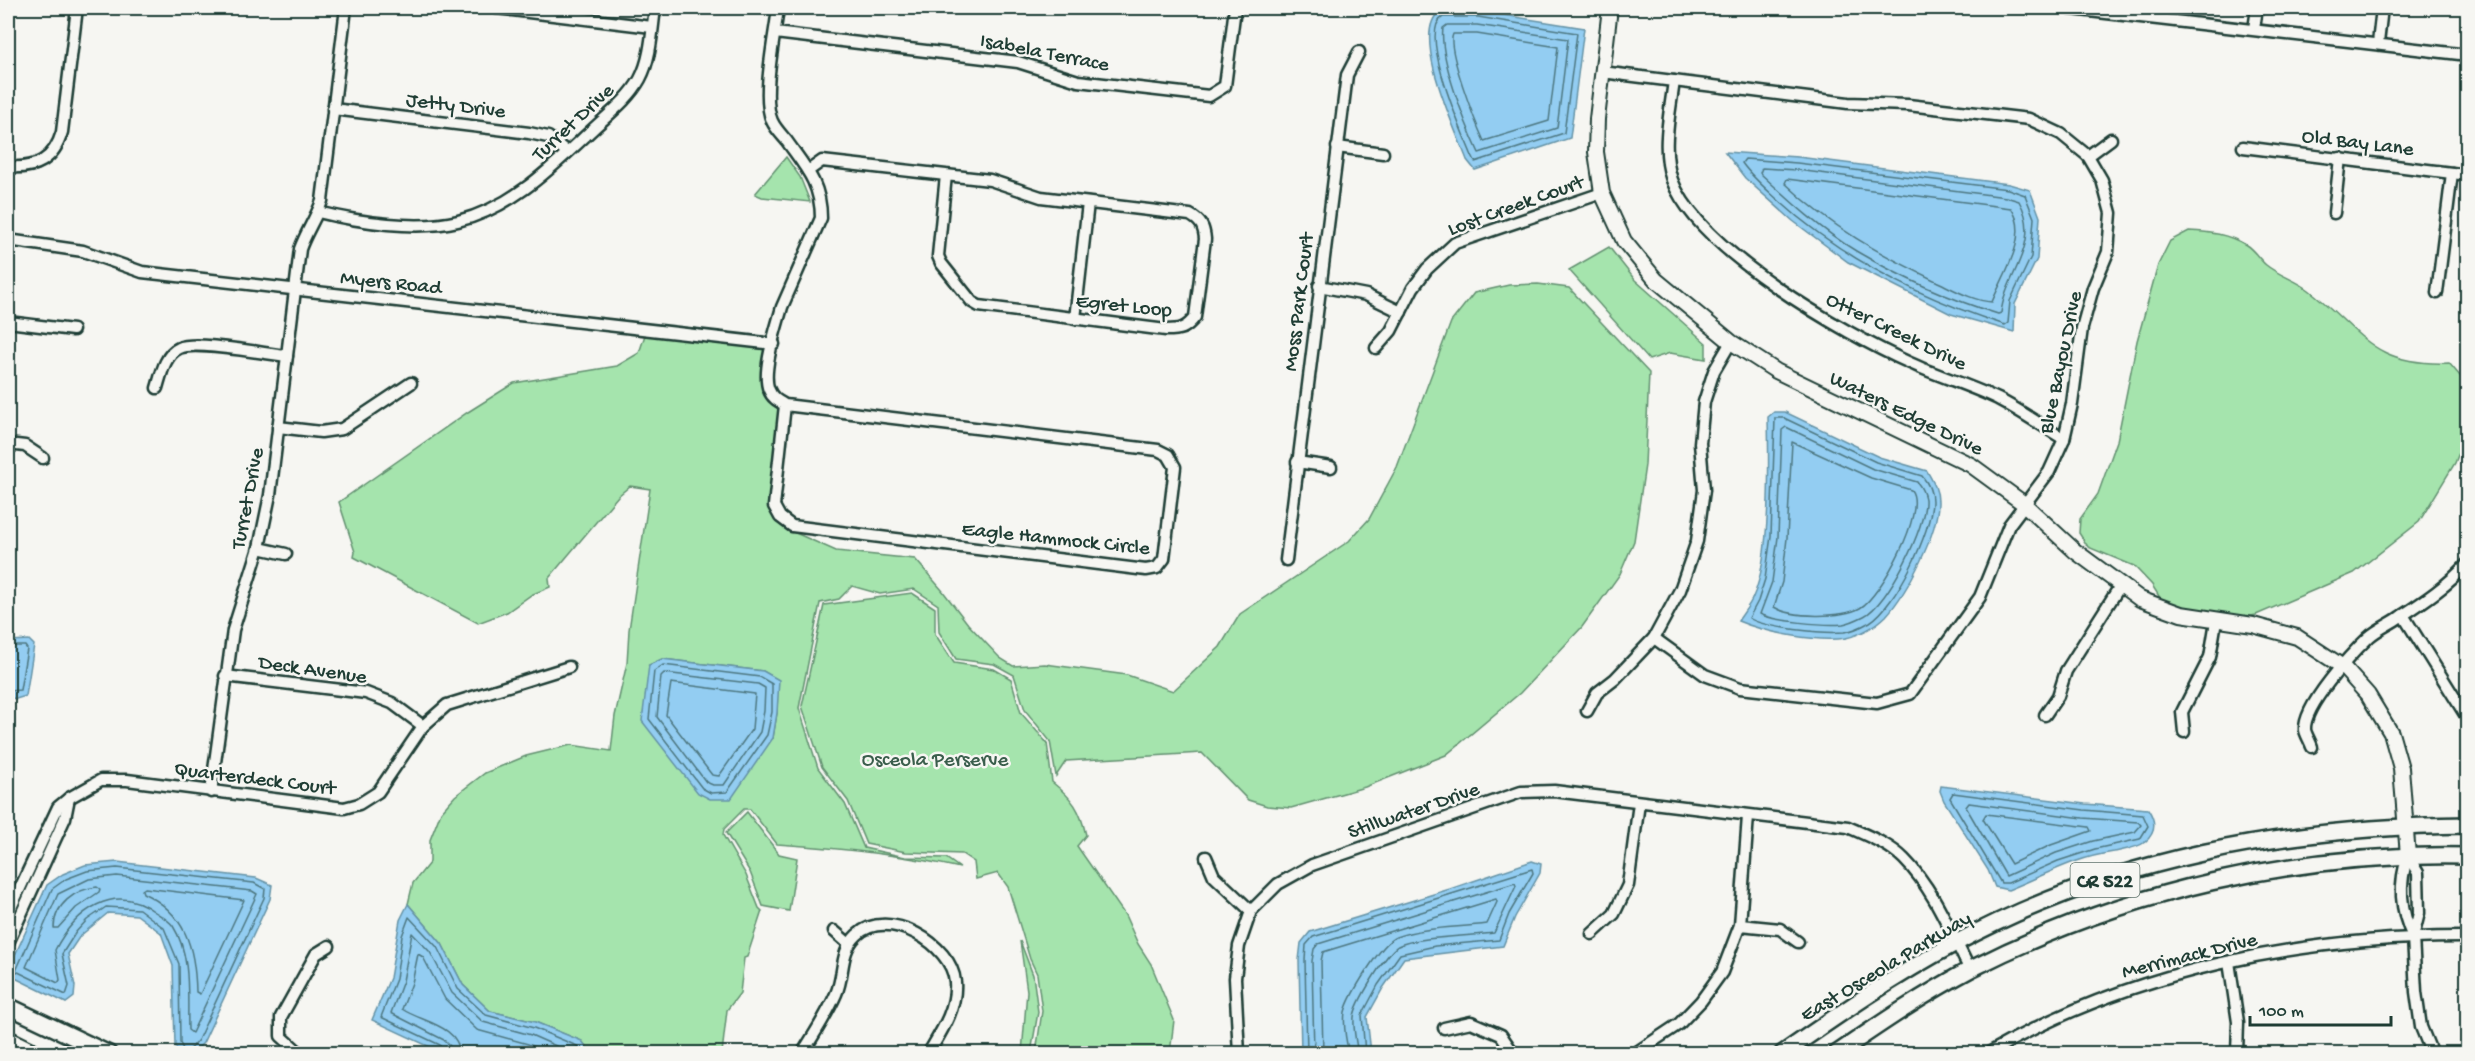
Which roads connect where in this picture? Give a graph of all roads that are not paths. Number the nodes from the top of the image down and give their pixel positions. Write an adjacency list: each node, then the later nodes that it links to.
1 (77, 8): 28 (street)
2 (346, 8): 20 (street, Turret Drive)
3 (496, 8): 12 (street)
4 (655, 8): 12 (street, Turret Drive)
5 (778, 8): 14 (street)
6 (1235, 8): 14 (street, Isabela Terrace)
7 (1610, 8): 18 (street, Waters Edge Drive)
8 (2063, 8): 11 (street)
9 (2257, 8): 13 (street)
10 (2382, 8): 15 (street)
11 (2151, 12): 13 (street)
12 (652, 27): 24 (street, Turret Drive)
13 (2254, 29): 15 (street)
14 (775, 33): 29 (street)
15 (2378, 43): 17 (street)
16 (1359, 52): 22 (street, Moss Park Court)
17 (2468, 55)
18 (1602, 72): 19 (street, Blue Bayou Drive); 33 (street, Waters Edge Drive)
19 (1674, 81): 26 (street, Blue Bayou Drive); 53 (street, Otter Creek Drive)
20 (333, 109): 24 (street, Jetty Drive); 35 (street, Turret Drive)
21 (2111, 139): 26 (street)
22 (1337, 147): 25 (street); 38 (street, Moss Park Court)
23 (2243, 147): 27 (street, Old Bay Lane)
24 (567, 152): 35 (street, Turret Drive)
25 (1383, 153)
26 (2088, 156): 53 (street, Blue Bayou Drive)
27 (2340, 158): 30 (street, Old Bay Lane); 36 (street)
28 (8, 167)
29 (808, 171): 31 (street, Egret Loop); 46 (street)
30 (2452, 173): 32 (street, Old Bay Lane); 40 (street)
31 (946, 175): 34 (street, Egret Loop); 42 (street, Egret Loop)
32 (2468, 175)
33 (1602, 194): 41 (street, Lost Creek Court); 45 (street, Waters Edge Drive)
34 (1088, 203): 42 (street); 42 (street, Egret Loop)
35 (318, 212): 39 (street, Turret Drive)
36 (2334, 213)
37 (8, 240): 39 (street, Myers Road)
38 (1319, 286): 41 (street); 56 (street, Moss Park Court)
39 (295, 290): 46 (street, Myers Road); 48 (street, Turret Drive)
40 (2437, 293)
41 (1401, 312): 47 (street, Lost Creek Court)
42 (1074, 319)
43 (8, 322): 44 (street)
44 (73, 330)
45 (1731, 342): 58 (street, Waters Edge Drive); 66 (street)
46 (774, 344): 51 (street)
47 (1376, 348)
48 (287, 356): 50 (street); 52 (street, Turret Drive)
49 (411, 383): 52 (street)
50 (157, 388)
51 (785, 405): 51 (street, Eagle Hammock Circle)
52 (278, 427): 59 (street, Turret Drive)
53 (2064, 439): 58 (street, Blue Bayou Drive)
54 (8, 444): 55 (street)
55 (43, 458)
56 (1297, 462): 57 (street); 61 (street, Moss Park Court)
57 (1331, 467)
58 (2024, 503): 63 (street, Waters Edge Drive); 66 (street, Blue Bayou Drive)
59 (259, 548): 60 (street); 69 (street, Turret Drive)
60 (286, 554)
61 (1286, 560)
62 (2468, 563): 64 (street)
63 (2120, 586): 65 (street, Waters Edge Drive); 72 (street)
64 (2403, 615): 68 (street); 71 (street)
65 (2216, 621): 68 (street, Waters Edge Drive); 74 (street)
66 (1654, 638): 70 (street)
67 (569, 667): 73 (street, Quarterdeck Court)
68 (2343, 667): 75 (street); 81 (street, Waters Edge Drive)
69 (225, 676): 73 (street, Deck Avenue); 76 (street, Turret Drive)
70 (1587, 711)
71 (2465, 712)
72 (2045, 715)
73 (423, 726): 76 (street, Quarterdeck Court)
74 (2184, 732)
75 (2312, 747)
76 (211, 792): 77 (street, Quarterdeck Court)
77 (69, 798): 85 (street, Quarterdeck Court); 86 (street)
78 (1639, 803): 79 (street, Stillwater Drive); 87 (street, Stillwater Drive); 91 (street)
79 (1748, 816): 89 (street); 96 (street, Stillwater Drive)
80 (2468, 825): 81 (main road, East Osceola Parkway / CR 522)
81 (2406, 826): 82 (street, Waters Edge Drive); 96 (main road, East Osceola Parkway / CR 522)
82 (2408, 856): 83 (main road, CR 522); 92 (street, Waters Edge Drive); 92 (street, Waters Edge Drive); 100 (main road, CR 522)
83 (2468, 856)
84 (1206, 857): 87 (street)
85 (15, 897): 86 (street); 88 (street, Quarterdeck Court)
86 (26, 903): 95 (street)
87 (1251, 911): 110 (street, Stillwater Drive)
88 (8, 914)
89 (1740, 925): 94 (street); 112 (street)
90 (834, 931): 97 (street)
91 (1592, 934)
92 (2413, 937): 93 (street, Merrimack Drive); 99 (street, Merrimack Drive); 116 (street)
93 (2468, 937)
94 (1798, 942)
95 (8, 943)
96 (1956, 943): 100 (street, Stillwater Drive); 104 (main road, East Osceola Parkway / CR 522)
97 (849, 944): 108 (street); 109 (street)
98 (329, 946): 107 (street)
99 (2229, 962): 114 (street, Merrimack Drive); 115 (street)
100 (1970, 970): 113 (main road, CR 522)
101 (8, 1006): 106 (main road)
102 (1444, 1028): 111 (street)
103 (8, 1039): 105 (main road)
104 (1790, 1051)
105 (38, 1053)
106 (109, 1053)
107 (301, 1053)
108 (802, 1053)
109 (928, 1053)
110 (1239, 1053)
111 (1514, 1053)
112 (1634, 1053)
113 (1836, 1053)
114 (1987, 1053)
115 (2237, 1053)
116 (2432, 1053)

